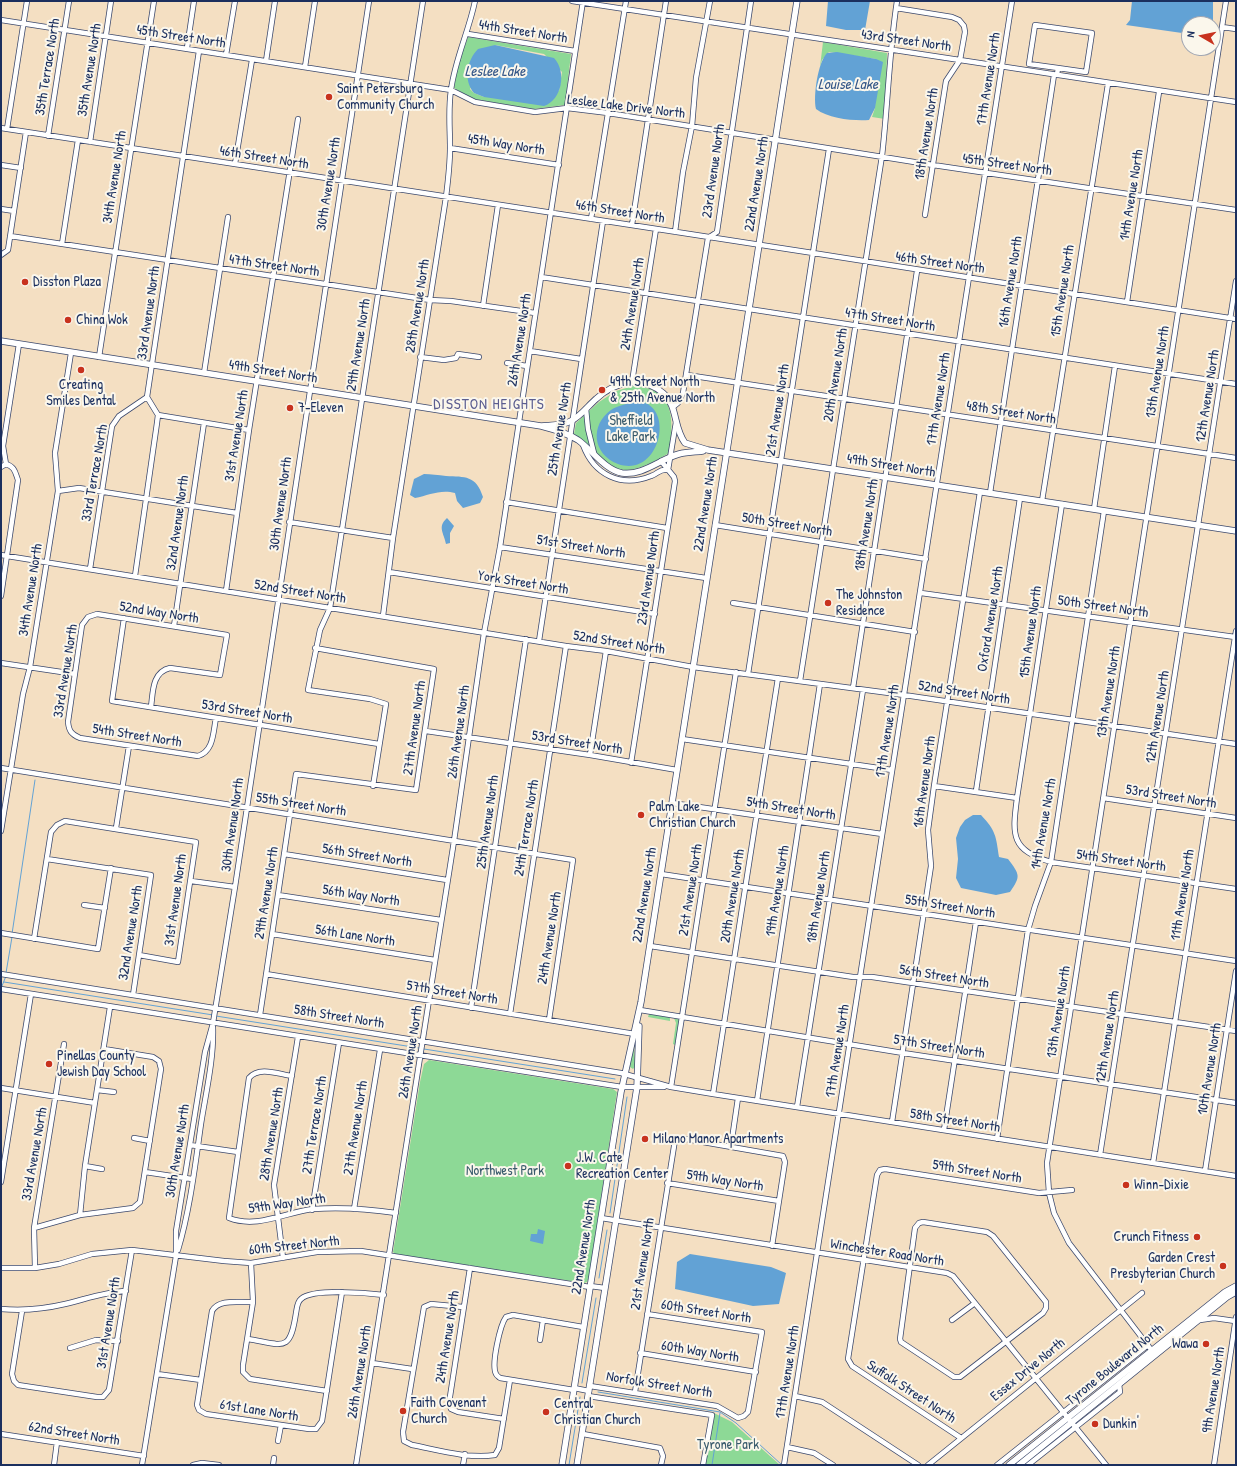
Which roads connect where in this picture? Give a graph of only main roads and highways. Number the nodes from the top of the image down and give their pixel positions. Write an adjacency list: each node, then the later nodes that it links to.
1 (797, 1): 5 (main road, 22nd Avenue North)
2 (1, 341): 3 (main road, 49th Street North)
3 (541, 426): 4 (main road, 49th Street North); 4 (main road, 49th Street North)
4 (708, 450): 5 (main road, 49th Street North)
5 (726, 453): 6 (main road, 49th Street North); 7 (main road, 22nd Avenue North)
6 (1236, 531)
7 (640, 1010): 12 (main road, 22nd Avenue North); 13 (main road, 22nd Avenue North)
8 (1236, 1286): 10 (main road, Tyrone Boulevard North)
9 (1236, 1292): 10 (main road, Tyrone Boulevard North)
10 (1154, 1353): 11 (main road, Tyrone Boulevard North); 11 (main road, Tyrone Boulevard North)
11 (1069, 1421): 14 (main road, Tyrone Boulevard North); 15 (main road, Tyrone Boulevard North)
12 (562, 1465)
13 (577, 1465)
14 (1009, 1465)
15 (1019, 1465)

